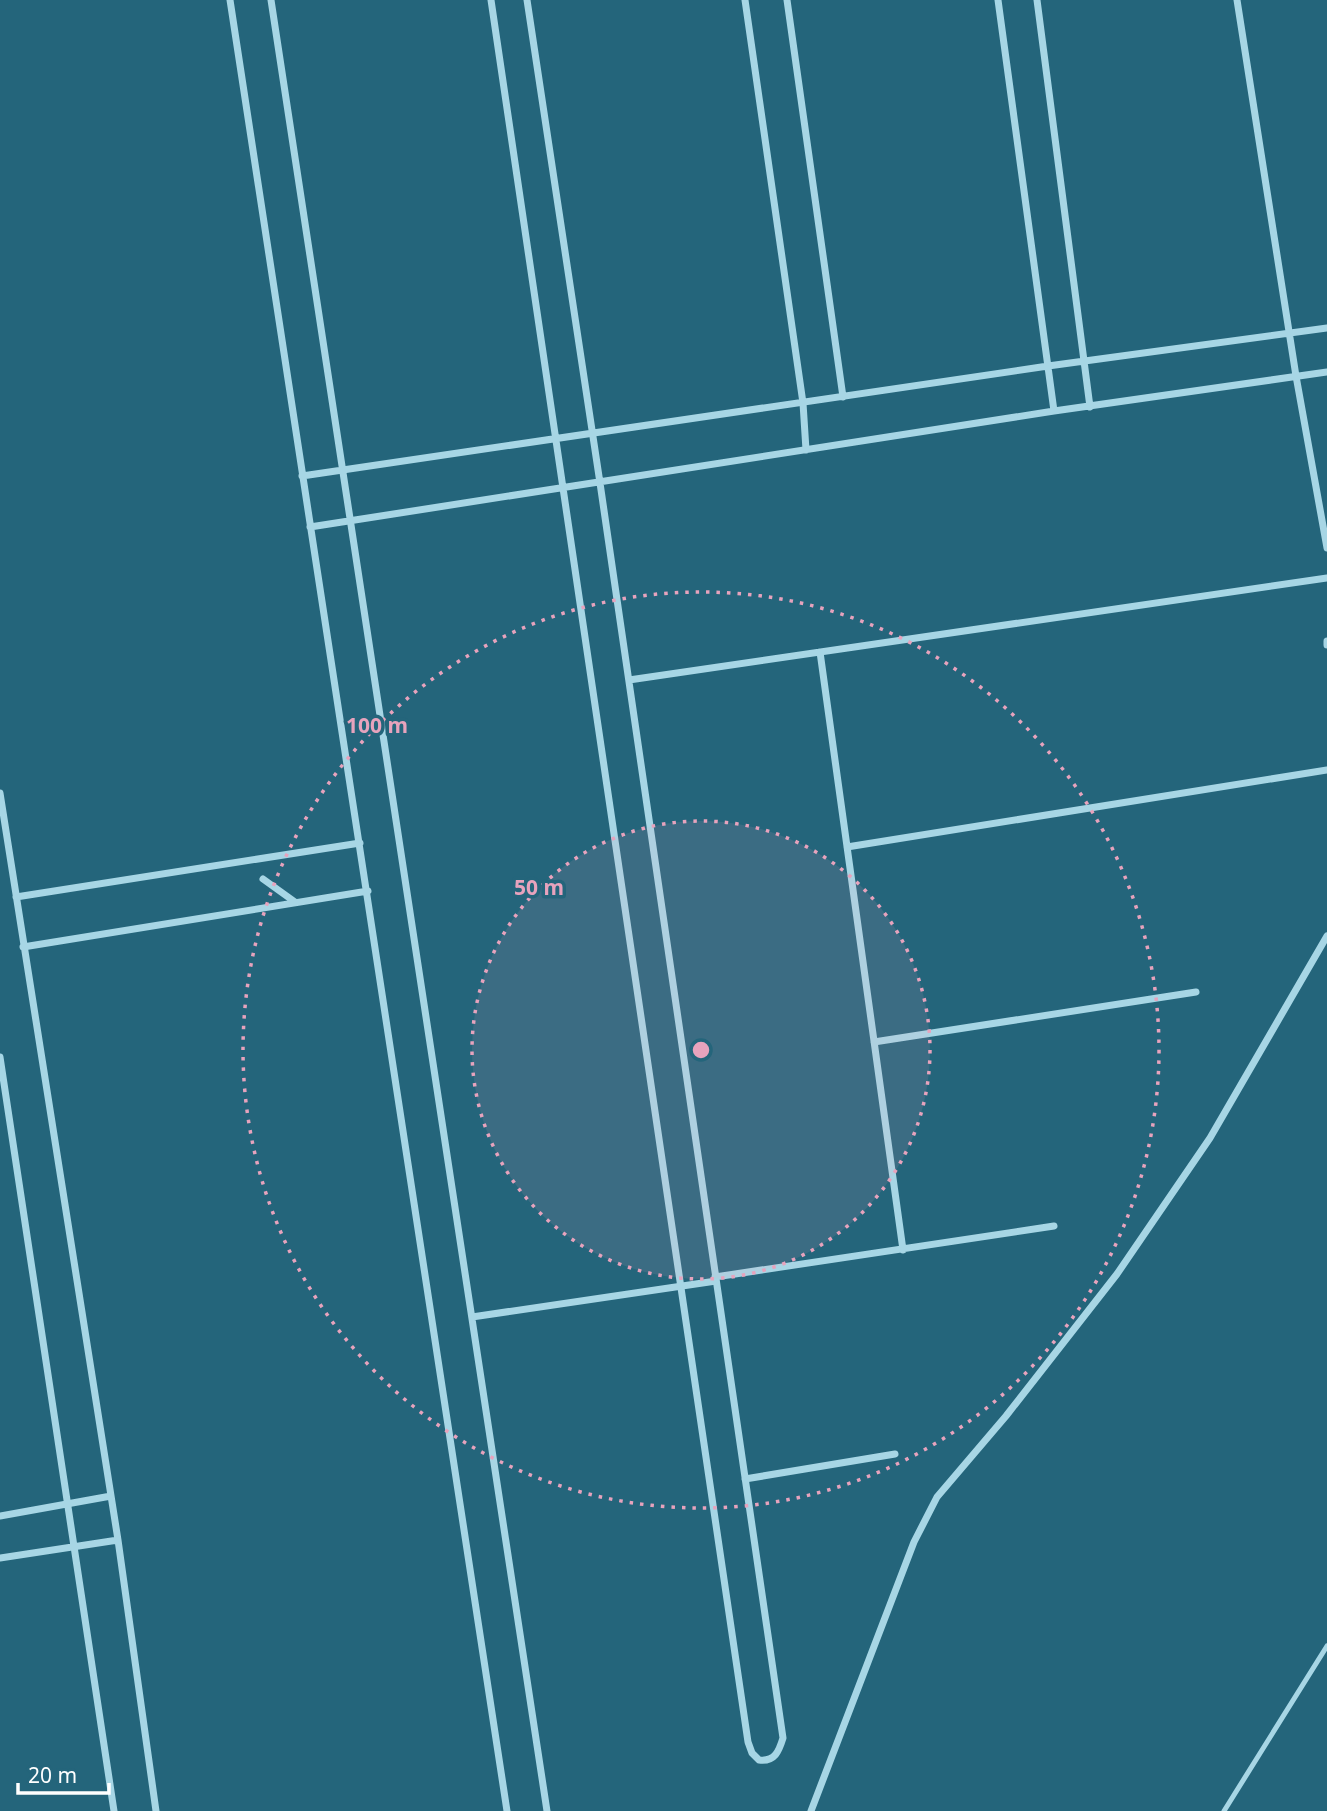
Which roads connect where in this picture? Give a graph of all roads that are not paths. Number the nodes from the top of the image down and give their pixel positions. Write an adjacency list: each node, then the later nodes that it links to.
1 (230, 0): 24 (street)
2 (271, 0): 23 (street)
3 (491, 0): 21 (street)
4 (527, 0): 20 (street)
5 (745, 0): 17 (street)
6 (787, 0): 16 (street)
7 (998, 0): 13 (street)
8 (1037, 0): 12 (street)
9 (1237, 0): 11 (street)
10 (1327, 328): 11 (street)
11 (1289, 333): 12 (street); 15 (street)
12 (1083, 363): 13 (street); 18 (street)
13 (1048, 366): 16 (street); 19 (street)
14 (1327, 372): 15 (street)
15 (1296, 376): 18 (street); 29 (street)
16 (843, 397): 17 (street)
17 (803, 403): 20 (street); 22 (street)
18 (1090, 407): 19 (street)
19 (1054, 411): 22 (street)
20 (592, 434): 21 (street); 25 (street)
21 (554, 440): 23 (street); 26 (street)
22 (806, 450): 25 (street)
23 (342, 468): 24 (street); 27 (street)
24 (302, 476): 28 (street)
25 (600, 482): 26 (street); 32 (street)
26 (561, 488): 27 (street); 49 (street)
27 (350, 520): 28 (street); 50 (street)
28 (310, 527): 35 (street)
29 (1327, 548)
30 (1327, 578): 31 (street)
31 (820, 652): 32 (street); 36 (street)
32 (629, 680): 48 (street)
33 (1327, 770): 36 (street)
34 (0, 793): 39 (street)
35 (360, 843): 38 (street); 39 (street)
36 (847, 847): 44 (street)
37 (263, 879): 40 (street)
38 (368, 891): 40 (street); 62 (street)
39 (16, 897): 42 (street)
40 (295, 902): 42 (street)
41 (1327, 936): 64 (street)
42 (23, 947): 53 (street)
43 (1196, 992): 44 (street)
44 (874, 1042): 47 (street)
45 (0, 1057): 54 (street)
46 (1054, 1226): 47 (street)
47 (903, 1250): 48 (street)
48 (716, 1279): 49 (street); 52 (street)
49 (681, 1285): 50 (street); 52 (street)
50 (472, 1317): 63 (street)
51 (895, 1454): 52 (street)
52 (745, 1479)
53 (111, 1496): 54 (street); 56 (street)
54 (69, 1505): 55 (street); 57 (street)
55 (0, 1516)
56 (118, 1540): 57 (street); 61 (street)
57 (75, 1546): 58 (street); 60 (street)
58 (0, 1558)
59 (1327, 1646): 65 (lane)
60 (114, 1811)
61 (156, 1811)
62 (507, 1811)
63 (547, 1811)
64 (811, 1811)
65 (1224, 1811)

